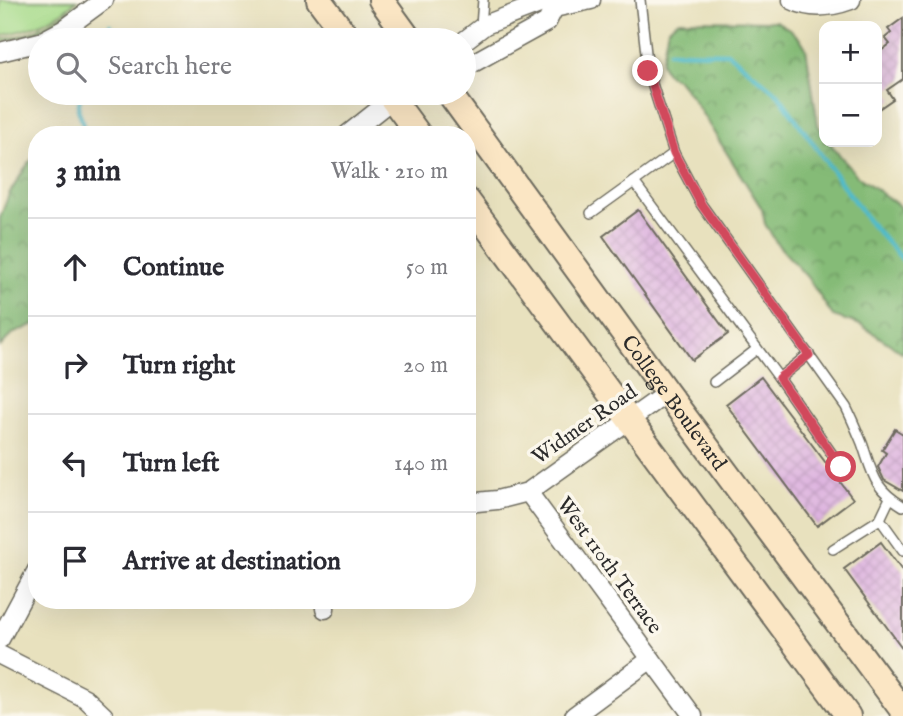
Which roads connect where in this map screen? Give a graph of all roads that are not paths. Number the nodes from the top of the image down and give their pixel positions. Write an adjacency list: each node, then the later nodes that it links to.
1 (104, 0): 10 (street)
2 (319, 0): 11 (main road)
3 (381, 0): 12 (main road)
4 (483, 0): 13 (lane)
5 (591, 0): 9 (street)
6 (640, 0): 25 (lane)
7 (792, 0): 8 (street)
8 (851, 0)
9 (562, 4): 13 (street); 17 (street)
10 (66, 28)
11 (340, 28)
12 (401, 28)
13 (481, 28): 14 (street)
14 (476, 32)
15 (28, 45): 16 (street)
16 (0, 52)
17 (476, 61)
18 (384, 105): 21 (street)
19 (404, 105): 22 (main road)
20 (458, 105): 23 (main road, College Boulevard)
21 (357, 126)
22 (414, 126)
23 (473, 126)
24 (476, 130): 33 (main road, College Boulevard)
25 (674, 153): 26 (lane); 30 (lane)
26 (634, 182): 28 (lane); 29 (lane)
27 (476, 212): 34 (main road)
28 (591, 214)
29 (757, 349): 31 (lane); 32 (lane)
30 (809, 355): 31 (lane); 37 (lane)
31 (779, 378): 35 (lane)
32 (714, 382)
33 (667, 393): 34 (street, Widmer Road); 47 (main road, College Boulevard)
34 (629, 421): 36 (street, Widmer Road); 51 (main road)
35 (841, 467)
36 (528, 492): 38 (street, West 110th Terrace); 46 (street, West 110th Terrace)
37 (890, 498): 39 (lane); 40 (lane)
38 (476, 502)
39 (903, 506)
40 (880, 519): 41 (lane); 42 (lane)
41 (833, 549)
42 (903, 551)
43 (28, 587): 44 (street)
44 (0, 639)
45 (0, 656): 48 (street)
46 (651, 659): 49 (street); 50 (street, West 110th Terrace)
47 (903, 710)
48 (104, 716)
49 (574, 716)
50 (693, 716)
51 (848, 716)

